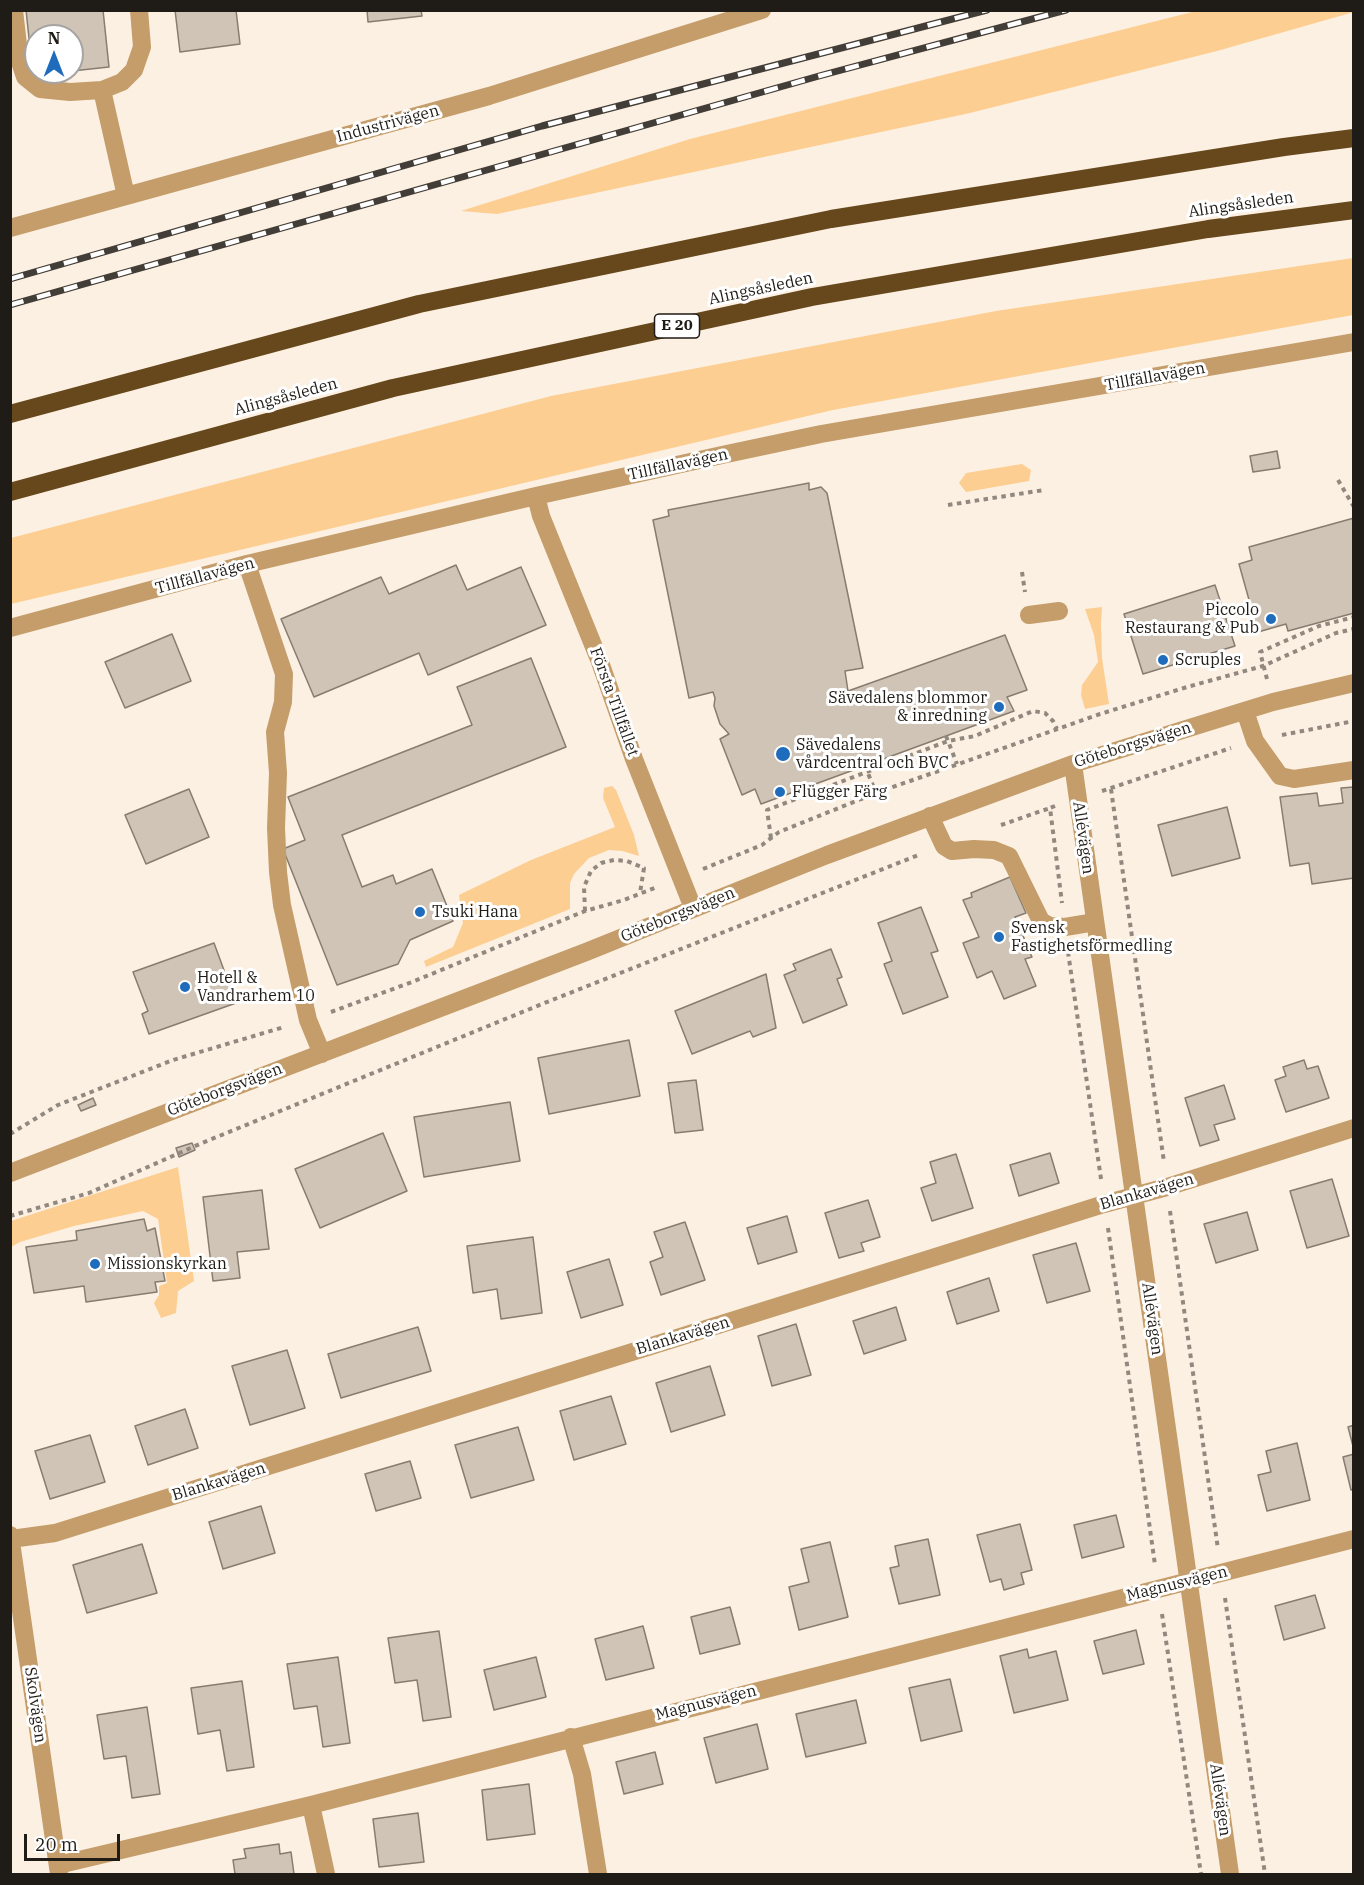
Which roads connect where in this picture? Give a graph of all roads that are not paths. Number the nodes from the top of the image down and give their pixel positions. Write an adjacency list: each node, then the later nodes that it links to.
1 (14, 10): 4 (street)
2 (139, 10): 4 (street)
3 (762, 10): 6 (street, Industrivägen)
4 (102, 90): 6 (street)
5 (1353, 138): 10 (highway)
6 (126, 196): 8 (street, Industrivägen)
7 (1353, 210): 11 (highway, Alingsåsleden / E 20)
8 (10, 228)
9 (1353, 342): 12 (street, Tillfällavägen)
10 (10, 414)
11 (10, 492)
12 (536, 496): 13 (street, Tillfällavägen); 22 (street, Första Tillfället)
13 (247, 564): 16 (street, Tillfällavägen); 24 (street)
14 (1059, 611): 15 (street)
15 (1029, 615)
16 (10, 628)
17 (1353, 683): 18 (street, Göteborgsvägen)
18 (1245, 711): 19 (street, Göteborgsvägen); 20 (street)
19 (1073, 764): 21 (street, Göteborgsvägen); 23 (street, Allévägen)
20 (1353, 770)
21 (930, 816): 22 (street, Göteborgsvägen); 23 (street)
22 (693, 908): 24 (street, Göteborgsvägen)
23 (1095, 922): 27 (street, Allévägen)
24 (322, 1054): 26 (street, Göteborgsvägen)
25 (1353, 1128): 27 (street, Blankavägen)
26 (10, 1173)
27 (1134, 1196): 28 (street, Blankavägen); 30 (street, Allévägen)
28 (11, 1537): 33 (street, Skolvägen)
29 (1353, 1539): 30 (street, Magnusvägen)
30 (1189, 1581): 31 (street, Magnusvägen); 36 (street, Allévägen)
31 (571, 1737): 32 (street, Magnusvägen); 35 (street)
32 (311, 1805): 33 (street, Magnusvägen); 34 (street)
33 (59, 1870)
34 (326, 1875)
35 (598, 1875)
36 (1230, 1875)

